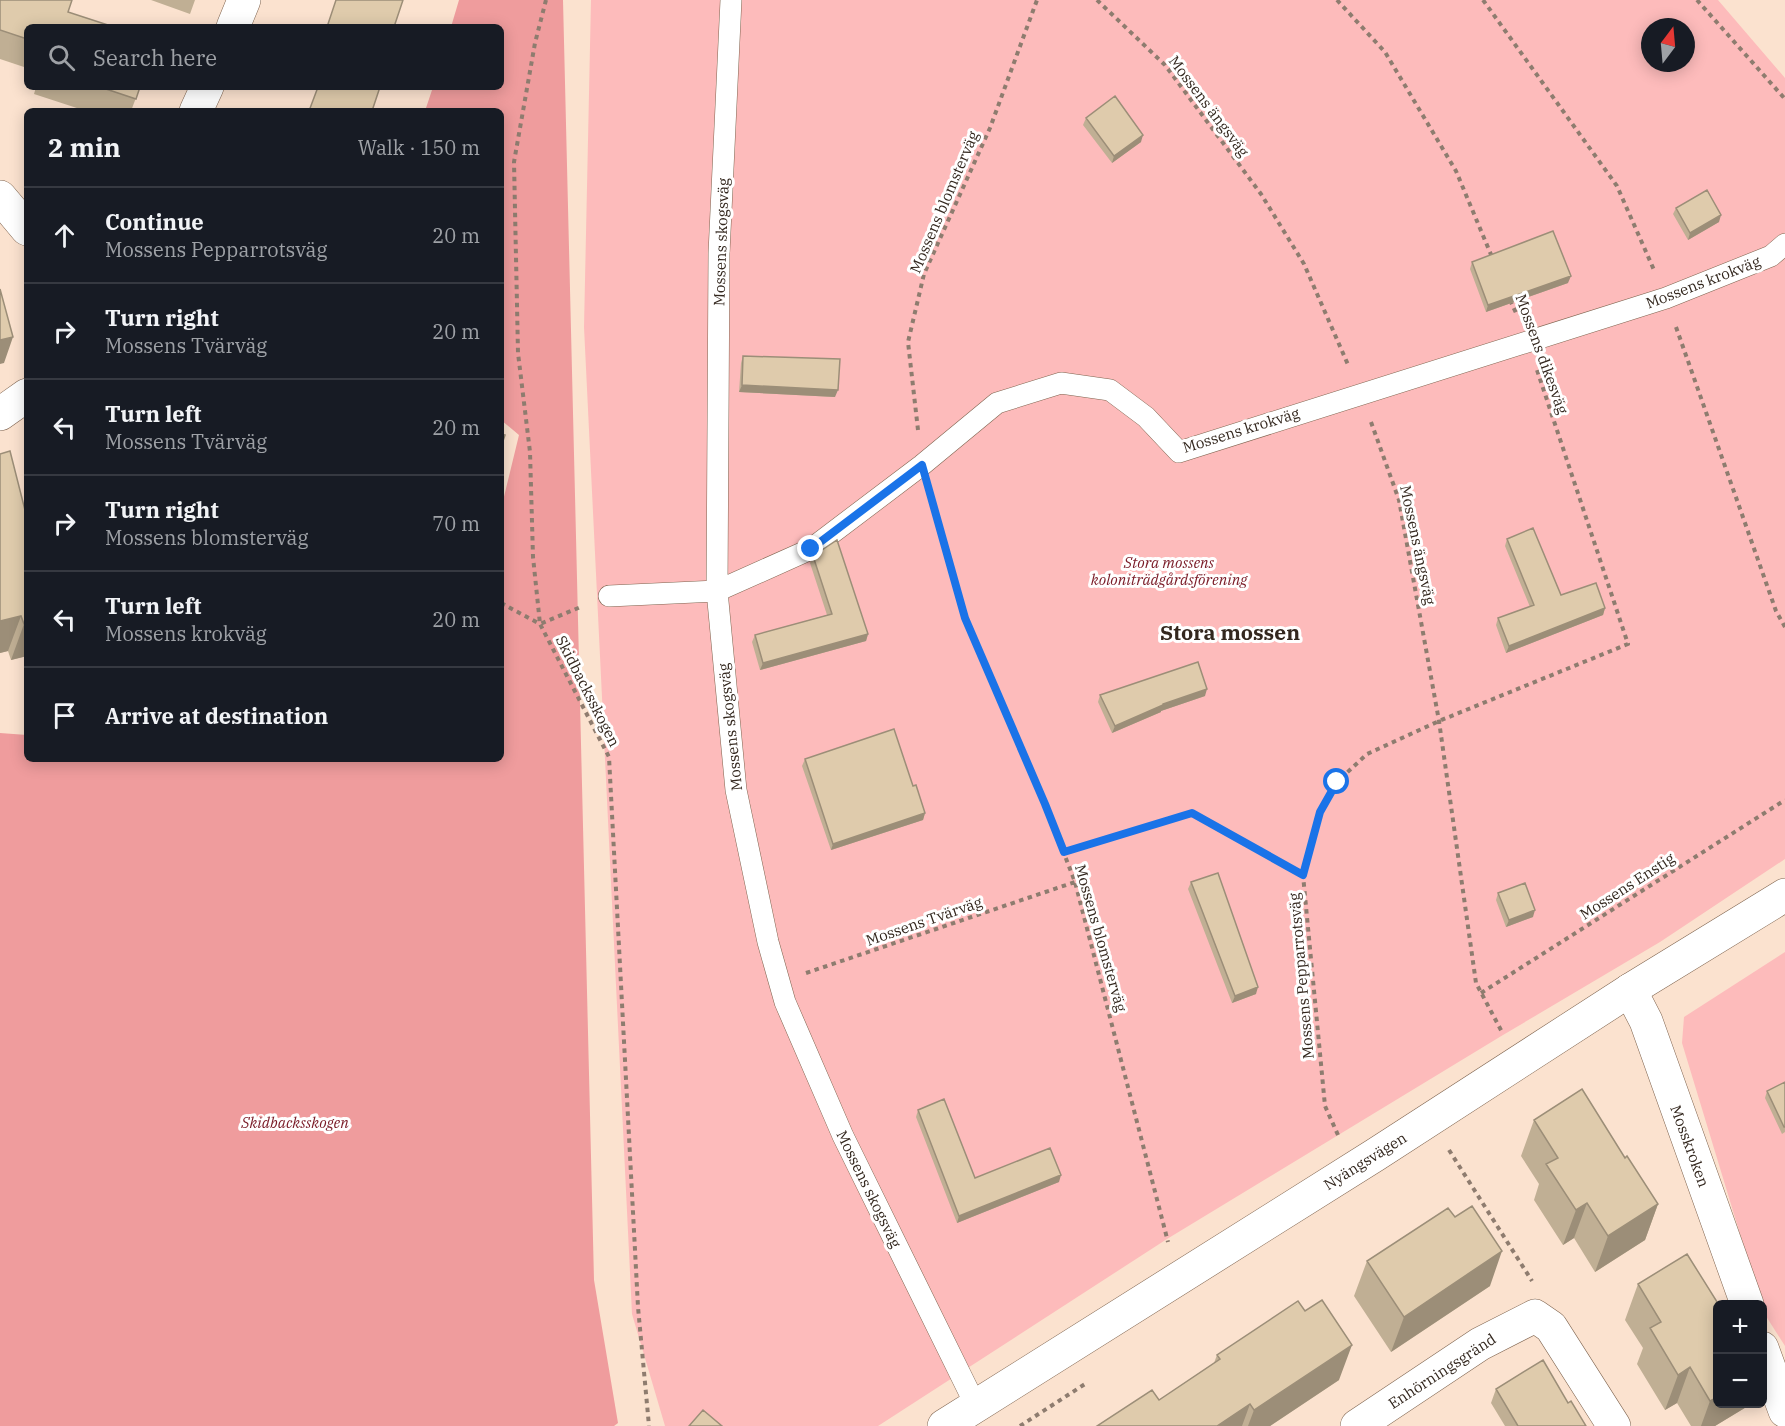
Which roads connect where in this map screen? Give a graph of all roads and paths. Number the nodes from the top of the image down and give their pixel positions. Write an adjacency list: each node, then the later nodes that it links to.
1 (244, 0): 8 (street)
2 (546, 0): 25 (path)
3 (731, 0): 22 (lane, Mossens skogsväg)
4 (1037, 0): 21 (path, Mossens blomsterväg)
5 (1098, 0): 18 (path, Mossens ängsväg)
6 (1338, 0): 15 (path)
7 (1697, 0): 10 (path)
8 (234, 24)
9 (206, 90): 11 (street)
10 (1785, 99)
11 (197, 108)
12 (0, 197): 13 (street)
13 (24, 225)
14 (1785, 244): 17 (lane, Mossens krokväg)
15 (1497, 268)
16 (1506, 289): 17 (path, Mossens dikesväg)
17 (1528, 343): 18 (lane, Mossens krokväg); 26 (path, Mossens dikesväg)
18 (1360, 393): 21 (lane, Mossens krokväg); 27 (path, Mossens ängsväg)
19 (24, 396): 20 (street)
20 (0, 414)
21 (922, 465): 22 (lane, Mossens krokväg); 29 (path, Mossens blomsterväg)
22 (717, 591): 23 (lane, Mossens krokväg); 33 (lane, Mossens skogsväg)
23 (609, 596): 25 (path)
24 (504, 605): 25 (path, Skidbacksskogen)
25 (540, 624): 45 (path, Skidbacksskogen)
26 (1628, 644): 27 (path, Mossens Pepparrotsväg)
27 (1439, 722): 30 (path, Mossens Pepparrotsväg); 35 (path, Mossens ängsväg)
28 (1785, 800): 35 (path, Mossens Enstig)
29 (1064, 852): 30 (path); 31 (path, Mossens blomsterväg)
30 (1303, 875): 38 (path, Mossens Pepparrotsväg)
31 (1075, 882): 33 (path, Mossens Tvärväg); 39 (path, Mossens blomsterväg)
32 (1785, 895): 34 (street, Nyängsvägen)
33 (780, 982): 43 (lane, Mossens skogsväg)
34 (1630, 990): 36 (street, Nyängsvägen); 40 (street, Mosskroken)
35 (1481, 993): 36 (path, Mossens ängsväg)
36 (1517, 1063): 38 (street, Nyängsvägen)
37 (1448, 1148): 41 (path)
38 (1352, 1169): 39 (street, Nyängsvägen)
39 (1180, 1277): 43 (street, Nyängsvägen)
40 (1745, 1300)
41 (1535, 1316): 47 (street, Enhörningsgränd); 48 (street)
42 (1764, 1354): 44 (street)
43 (976, 1406): 46 (street, Nyängsvägen)
44 (1785, 1410)
45 (649, 1426)
46 (944, 1426)
47 (1357, 1426)
48 (1614, 1426)

